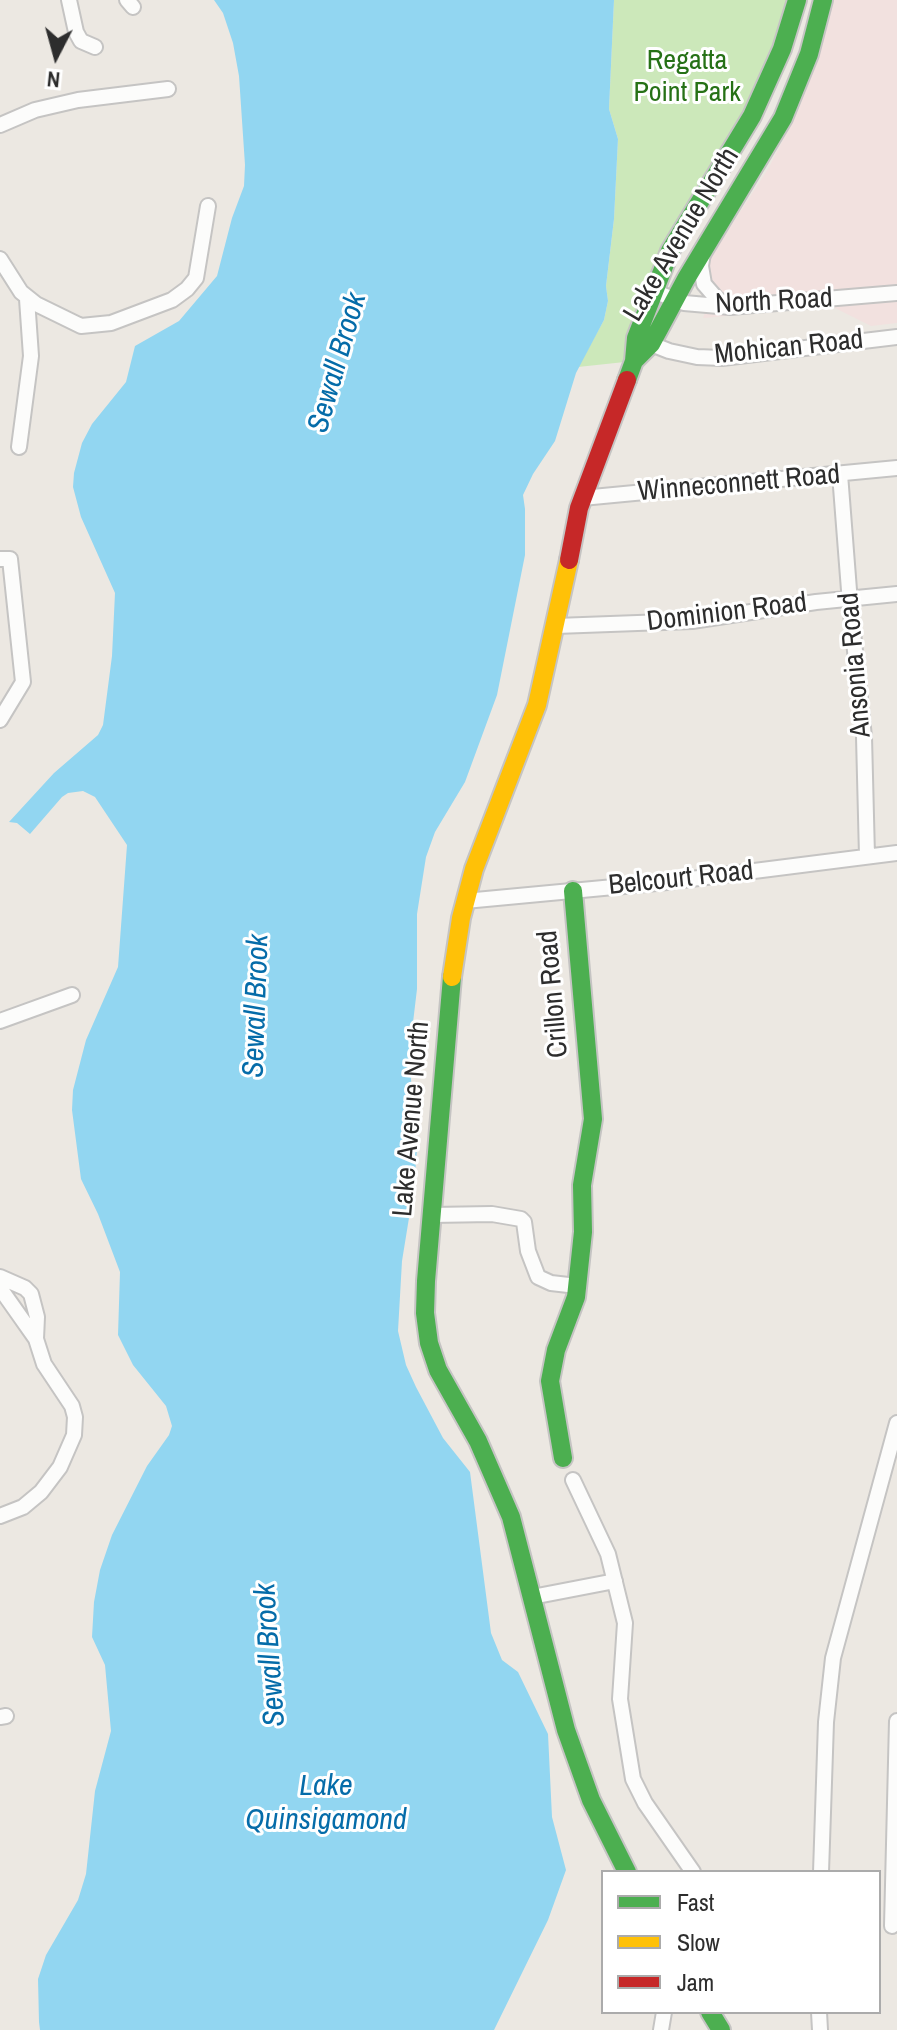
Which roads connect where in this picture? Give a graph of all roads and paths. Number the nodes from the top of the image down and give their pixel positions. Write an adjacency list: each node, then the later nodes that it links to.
1 (69, 0): 4 (street)
2 (796, 1): 3 (main road); 10 (main road, Lake Avenue North)
3 (822, 4): 8 (main road, Lake Avenue North)
4 (95, 47)
5 (168, 89): 6 (street)
6 (0, 125)
7 (208, 206): 12 (street)
8 (703, 251): 13 (main road, Lake Avenue North); 14 (street)
9 (0, 259): 12 (street)
10 (653, 291): 13 (street, North Road); 16 (main road, Lake Avenue North)
11 (897, 293): 14 (street, North Road)
12 (27, 299): 17 (street)
13 (674, 300): 14 (street, North Road); 16 (main road, Lake Avenue North)
14 (730, 307)
15 (897, 337): 16 (street, Mohican Road)
16 (643, 341): 20 (main road, Lake Avenue North)
17 (19, 447)
18 (897, 468): 19 (street, Winneconnett Road)
19 (840, 474): 20 (street, Winneconnett Road); 23 (street, Ansonia Road)
20 (582, 498): 24 (main road, Lake Avenue North)
21 (0, 559): 25 (street)
22 (897, 594): 23 (street, Dominion Road)
23 (849, 598): 24 (street, Dominion Road); 27 (street, Ansonia Road)
24 (556, 626): 29 (main road, Lake Avenue North)
25 (0, 720)
26 (897, 853): 27 (street, Belcourt Road)
27 (867, 856): 28 (street, Belcourt Road)
28 (573, 891): 29 (street, Belcourt Road); 34 (main road, Crillon Road)
29 (465, 901): 32 (main road, Lake Avenue North)
30 (72, 995): 31 (street)
31 (0, 1021)
32 (432, 1215): 34 (street); 42 (main road, Lake Avenue North)
33 (0, 1277): 36 (street)
34 (577, 1286): 38 (main road, Crillon Road)
35 (0, 1288): 36 (street)
36 (36, 1339): 40 (street)
37 (897, 1423): 46 (street)
38 (563, 1458)
39 (573, 1480): 41 (street)
40 (0, 1516)
41 (615, 1581): 42 (street); 45 (street)
42 (532, 1597): 44 (main road, Lake Avenue North)
43 (897, 1721): 47 (street)
44 (626, 1870)
45 (692, 1870)
46 (821, 1870)
47 (892, 1926)

